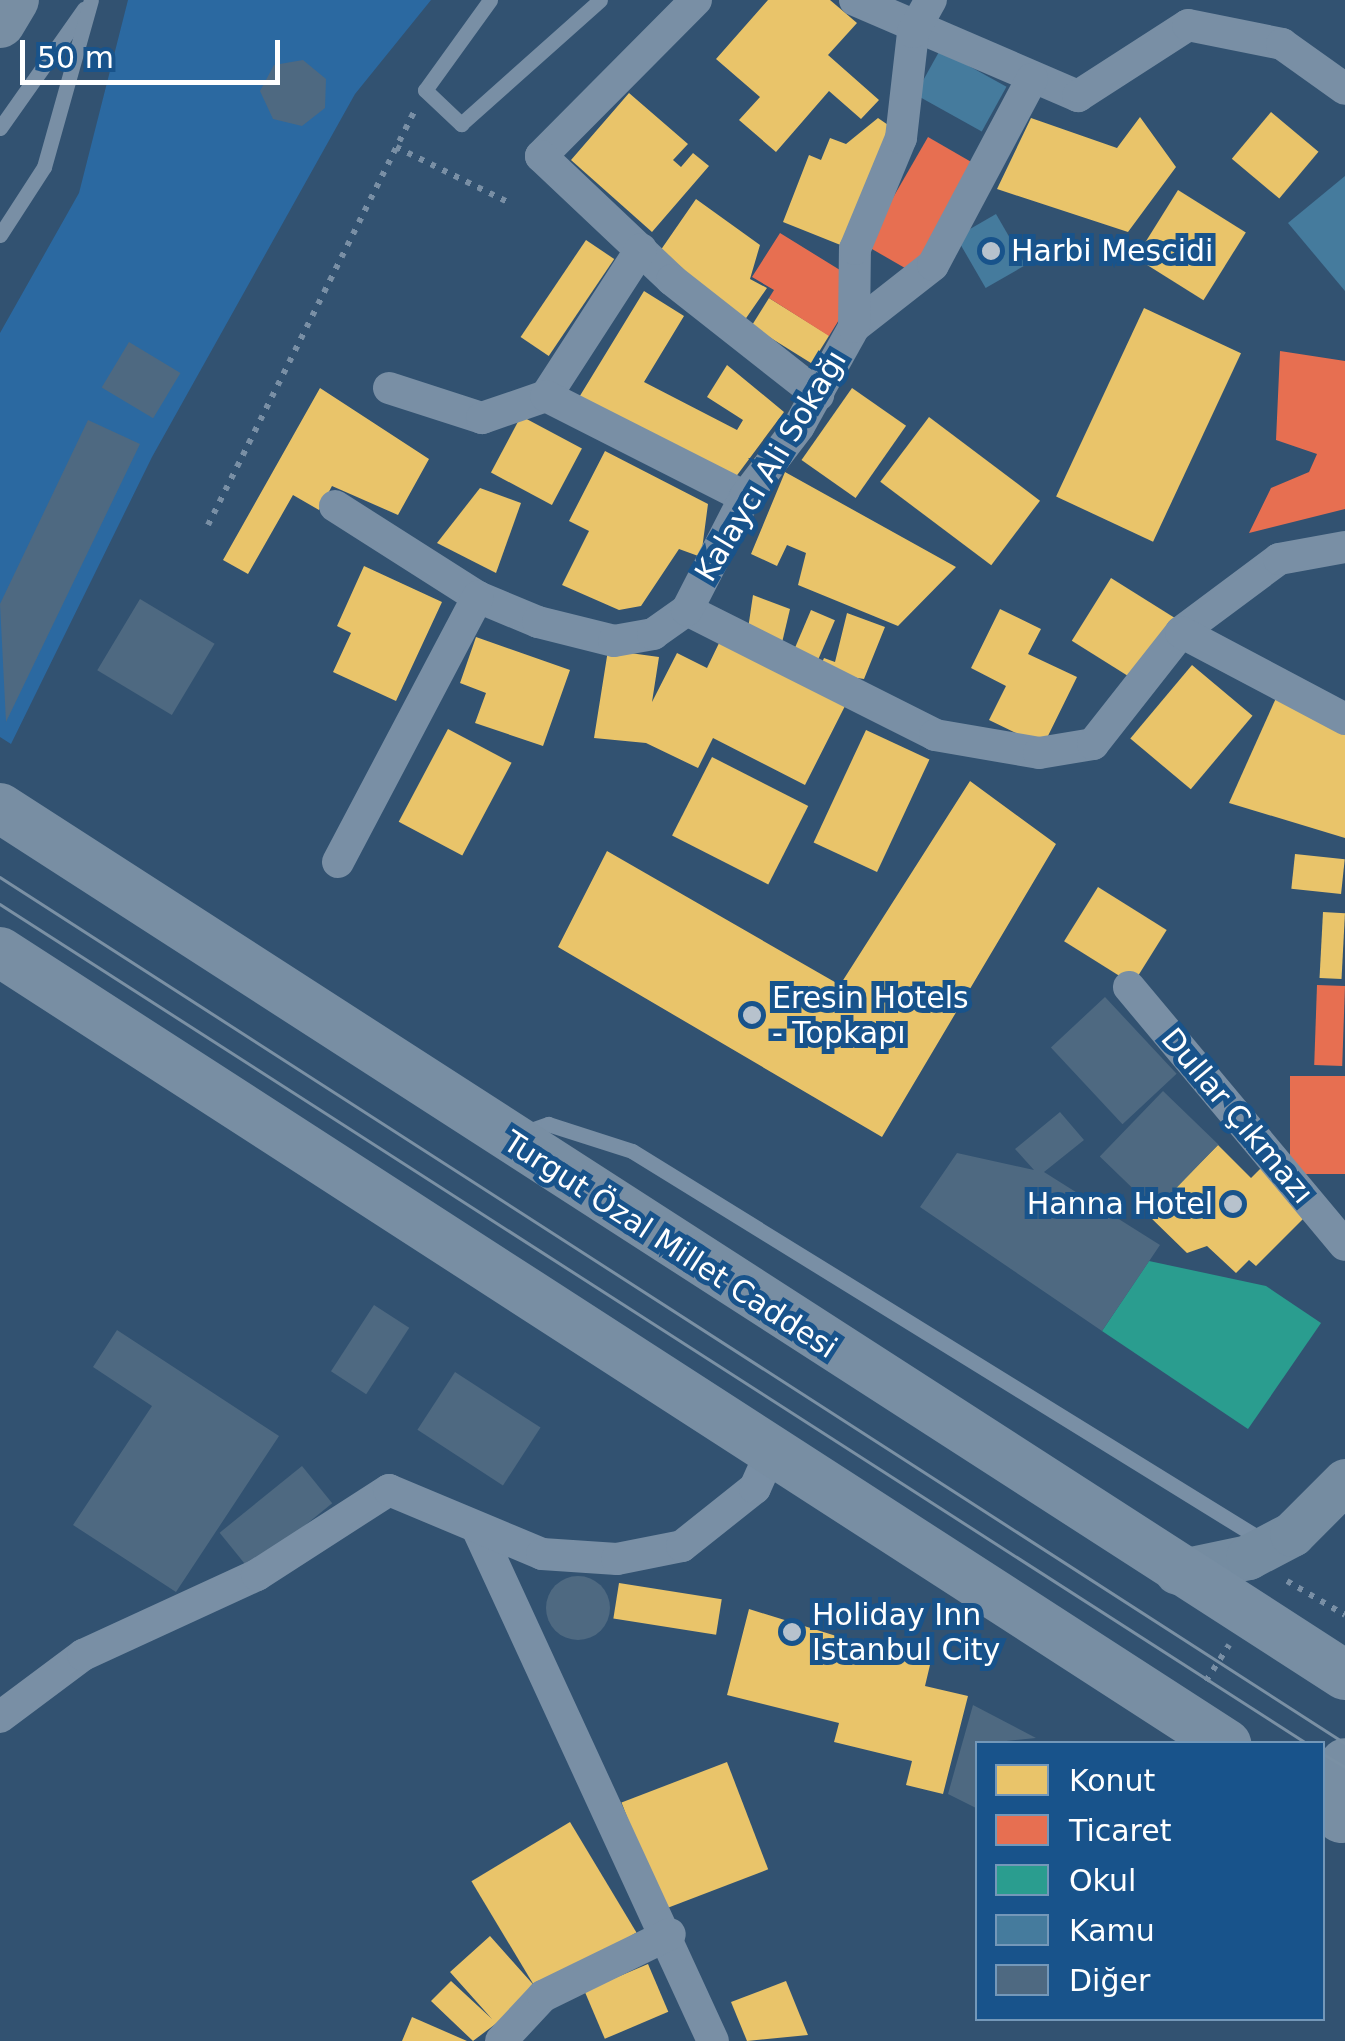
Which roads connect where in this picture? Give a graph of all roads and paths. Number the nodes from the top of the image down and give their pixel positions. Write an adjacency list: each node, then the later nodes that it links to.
1 (14, 0): 8 (main road)
2 (91, 0): 13 (lane); 16 (lane)
3 (490, 0): 12 (lane)
4 (600, 0): 12 (lane)
5 (696, 0): 17 (street)
6 (855, 0): 9 (street)
7 (932, 0): 9 (street)
8 (0, 22)
9 (913, 32): 10 (street); 18 (street, Kalaycı Ali Sokağı)
10 (1032, 79): 11 (street); 18 (street)
11 (1345, 89)
12 (425, 90): 14 (path)
13 (0, 128)
14 (396, 147): 15 (path); 24 (path)
15 (510, 203)
16 (0, 235)
17 (642, 248): 20 (street); 21 (street)
18 (854, 327): 20 (street, Kalaycı Ali Sokağı)
19 (389, 388): 21 (street)
20 (818, 394): 22 (street, Kalaycı Ali Sokağı)
21 (546, 396): 22 (street)
22 (745, 497): 27 (street, Kalaycı Ali Sokağı)
23 (335, 506): 26 (street)
24 (208, 525)
25 (1345, 547): 28 (street)
26 (478, 598): 27 (street); 31 (street)
27 (687, 610): 28 (street)
28 (1180, 632): 29 (street)
29 (1345, 719)
30 (0, 808): 34 (main road, Turgut Özal Millet Caddesi)
31 (338, 862)
32 (0, 952): 36 (main road)
33 (1129, 987): 35 (street, Dullar Çıkmazı)
34 (505, 1140): 39 (lane); 40 (main road, Turgut Özal Millet Caddesi)
35 (1345, 1245)
36 (770, 1454): 38 (street); 44 (main road)
37 (1345, 1481): 39 (main road)
38 (478, 1530): 43 (street); 47 (street)
39 (1259, 1551): 40 (main road); 41 (path)
40 (1178, 1572): 42 (main road, Turgut Özal Millet Caddesi)
41 (1345, 1615)
42 (1345, 1675)
43 (0, 1717)
44 (1221, 1741)
45 (1345, 1763): 46 (main road)
46 (1338, 1817)
47 (670, 1934): 48 (street); 49 (street)
48 (501, 2041)
49 (714, 2041)

